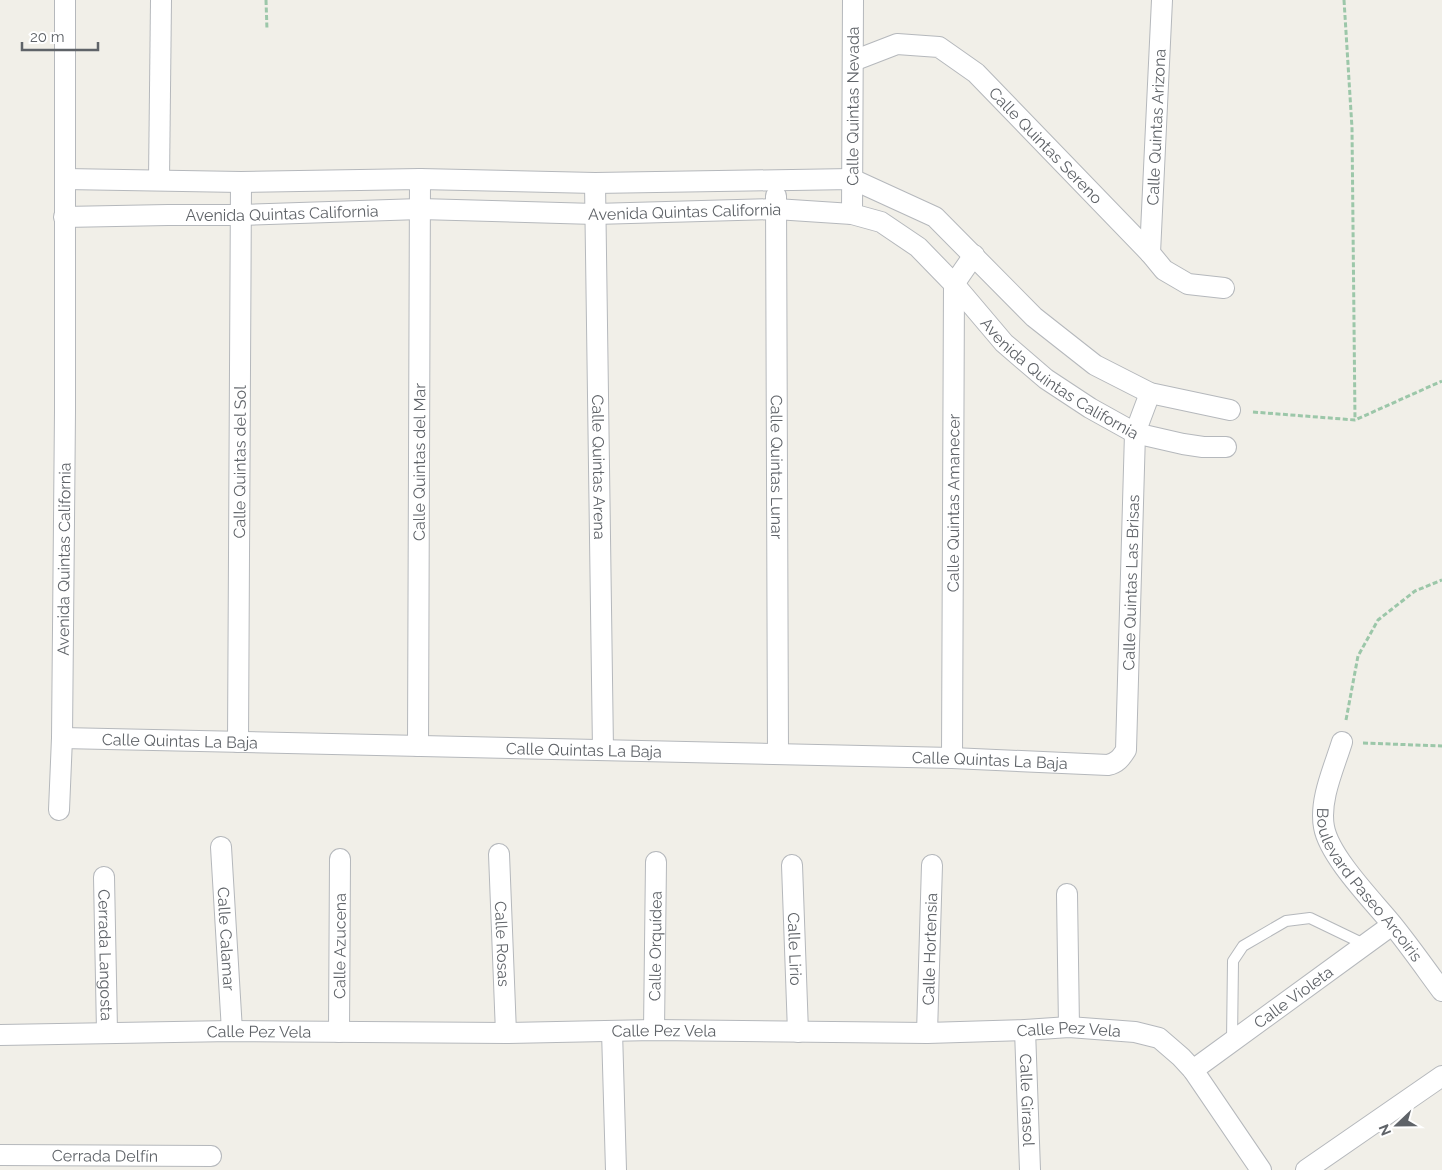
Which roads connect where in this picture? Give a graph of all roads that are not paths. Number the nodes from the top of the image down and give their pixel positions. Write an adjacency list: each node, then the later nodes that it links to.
1 (65, 0): 7 (street, Avenida Quintas California)
2 (161, 0): 9 (street)
3 (853, 0): 5 (street, Calle Quintas Nevada)
4 (1162, 0): 19 (street, Calle Quintas Arizona)
5 (853, 61): 8 (street, Calle Quintas Nevada); 19 (street, Calle Quintas Sereno)
6 (420, 178): 11 (street, Avenida Quintas California); 12 (street, Avenida Quintas California); 13 (street, Calle Quintas del Mar)
7 (65, 179): 9 (street, Avenida Quintas California); 18 (street, Avenida Quintas California)
8 (852, 179): 10 (street, Avenida Quintas California); 16 (street, Calle Quintas Nevada); 20 (street, Avenida Quintas California)
9 (159, 180): 11 (street, Avenida Quintas California)
10 (776, 181): 12 (street, Avenida Quintas California); 14 (street, Calle Quintas Lunar)
11 (241, 182): 17 (street, Calle Quintas del Sol)
12 (595, 183): 15 (street, Calle Quintas Arena)
13 (420, 209): 15 (street, Avenida Quintas California); 17 (street, Avenida Quintas California); 30 (street, Calle Quintas del Mar)
14 (776, 209): 15 (street, Avenida Quintas California); 16 (street, Avenida Quintas California); 32 (street, Calle Quintas Lunar)
15 (595, 214): 31 (street, Calle Quintas Arena)
16 (852, 214): 21 (street, Avenida Quintas California)
17 (240, 215): 18 (street, Avenida Quintas California); 28 (street, Calle Quintas del Sol)
18 (64, 217): 27 (street, Avenida Quintas California)
19 (1150, 253): 22 (street, Calle Quintas Sereno)
20 (974, 255): 21 (street); 23 (street, Avenida Quintas California)
21 (954, 284): 25 (street, Avenida Quintas California); 33 (street, Calle Quintas Amanecer)
22 (1224, 288)
23 (1150, 393): 24 (street, Avenida Quintas California); 25 (street, Calle Quintas Las Brisas)
24 (1230, 410)
25 (1135, 433): 26 (street, Avenida Quintas California); 34 (street, Calle Quintas Las Brisas)
26 (1226, 448)
27 (62, 738): 28 (street, Calle Quintas La Baja); 35 (street, Avenida Quintas California)
28 (238, 742): 30 (street, Calle Quintas La Baja)
29 (1342, 742): 44 (street, Boulevard Paseo Arcoiris)
30 (418, 746): 31 (street, Calle Quintas La Baja)
31 (603, 750): 32 (street, Calle Quintas La Baja)
32 (778, 754): 33 (street, Calle Quintas La Baja)
33 (952, 758): 34 (street, Calle Quintas La Baja)
34 (1108, 765)
35 (59, 810)
36 (221, 847): 50 (street, Calle Calamar)
37 (499, 854): 55 (street, Calle Rosas)
38 (340, 859): 53 (street, Calle Azucena)
39 (656, 862): 48 (street, Calle Orquídea)
40 (792, 865): 54 (street, Calle Lirio)
41 (932, 865): 56 (street, Calle Hortensia)
42 (104, 877): 52 (street, Cerrada Langosta)
43 (1066, 894): 47 (street)
44 (1392, 925): 45 (street, Calle Violeta); 46 (street, Boulevard Paseo Arcoiris)
45 (1366, 944): 58 (street, Calle Violeta); 58 (lane)
46 (1442, 991)
47 (1069, 1027): 49 (street, Calle Pez Vela); 59 (street, Calle Pez Vela)
48 (654, 1030): 51 (street, Calle Pez Vela); 54 (street, Calle Pez Vela)
49 (1025, 1030): 56 (street, Calle Pez Vela); 64 (street, Calle Girasol)
50 (232, 1031): 52 (street, Calle Pez Vela); 53 (street, Calle Pez Vela)
51 (612, 1031): 55 (street, Calle Pez Vela); 63 (street)
52 (107, 1032): 57 (street, Calle Pez Vela)
53 (340, 1032): 55 (street, Calle Pez Vela)
54 (798, 1032): 56 (street, Calle Pez Vela)
55 (506, 1033)
56 (927, 1033)
57 (0, 1035)
58 (1232, 1042): 59 (street, Calle Violeta)
59 (1193, 1070): 65 (street, Calle Pez Vela)
60 (1442, 1076): 66 (street)
61 (0, 1155): 62 (street, Cerrada Delfín)
62 (211, 1156)
63 (616, 1170)
64 (1030, 1170)
65 (1261, 1170)
66 (1306, 1170)

